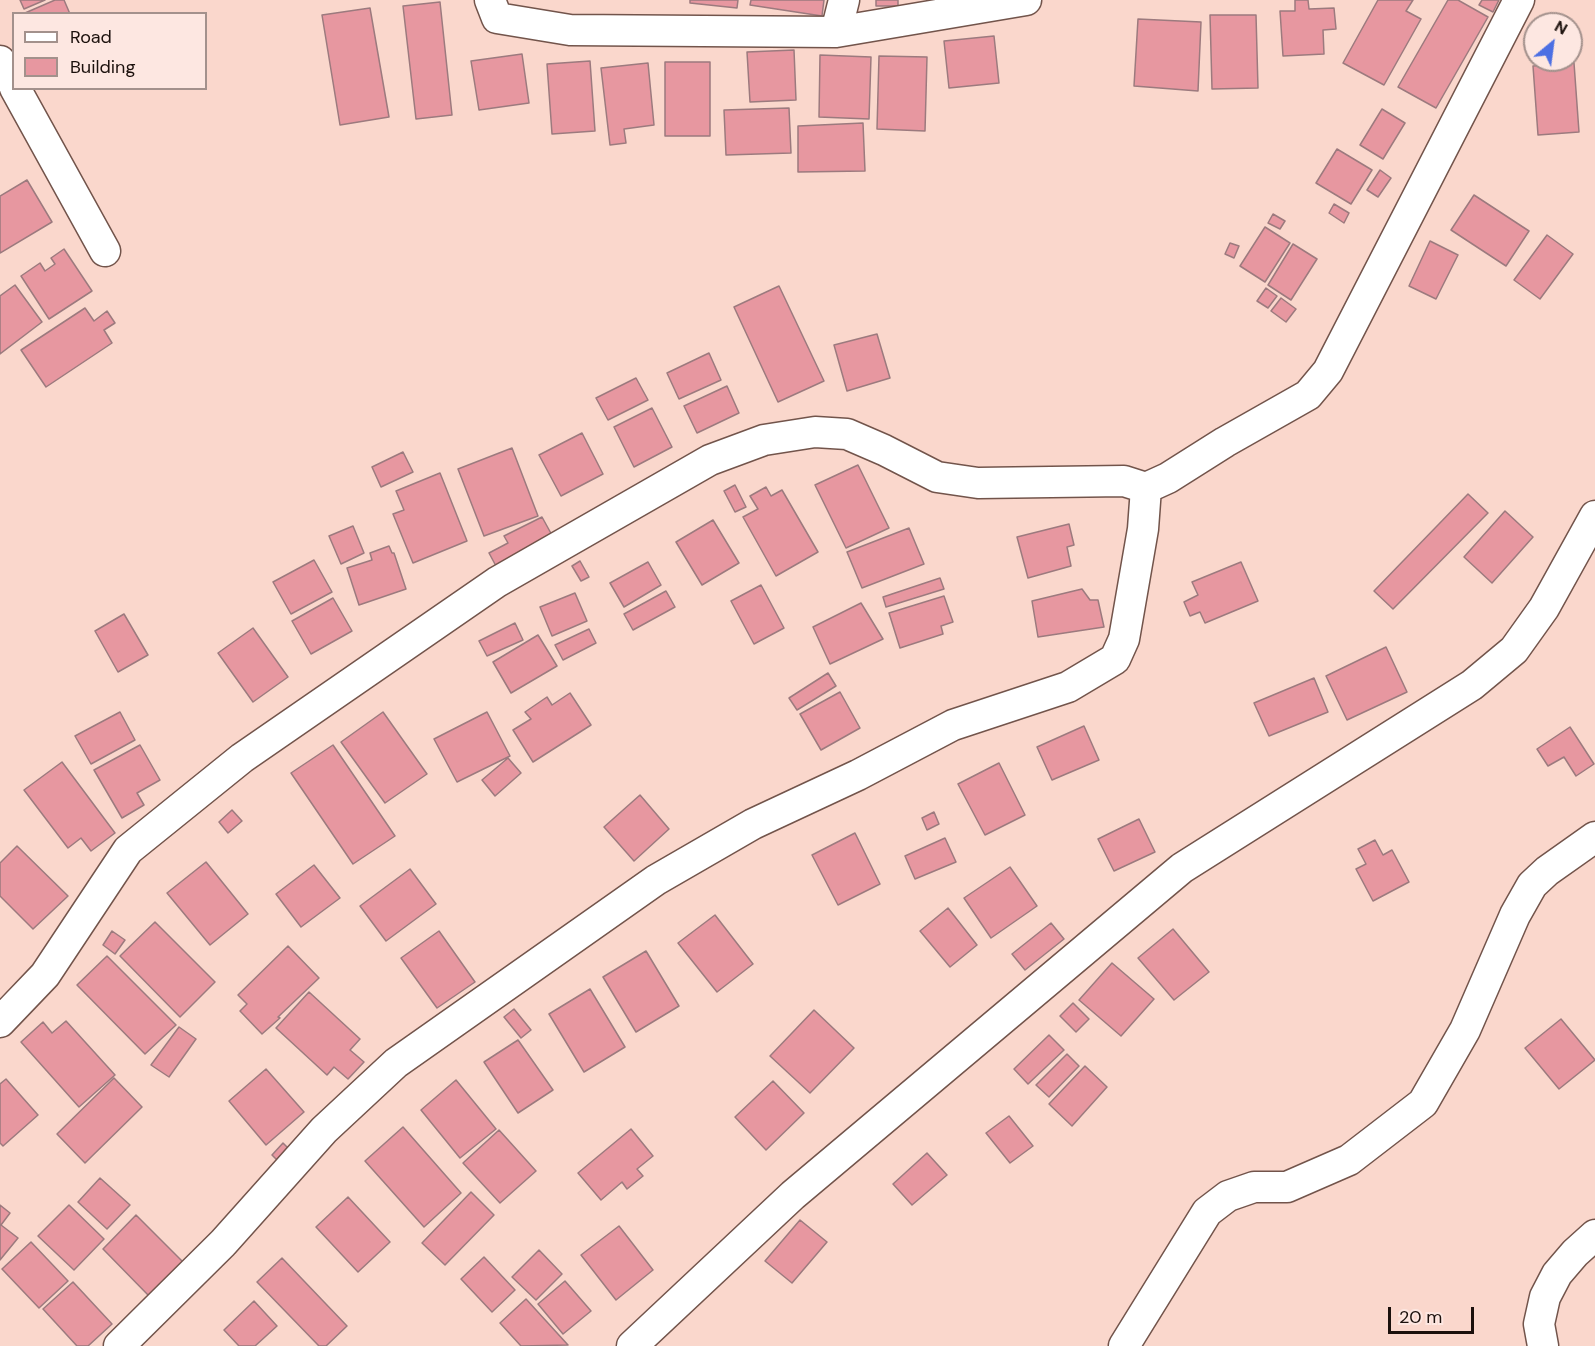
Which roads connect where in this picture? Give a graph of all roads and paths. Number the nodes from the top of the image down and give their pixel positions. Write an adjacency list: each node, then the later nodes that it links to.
1 (490, 0): 5 (street)
2 (844, 0): 5 (street)
3 (1026, 0): 5 (street)
4 (1519, 0): 10 (street)
5 (836, 32)
6 (0, 61): 7 (street)
7 (12, 83)
8 (16, 90): 9 (street)
9 (105, 251)
10 (1146, 488): 13 (street); 15 (street)
11 (1595, 516): 16 (street)
12 (1595, 837): 17 (street)
13 (0, 1022)
14 (1595, 1235): 18 (street)
15 (119, 1346)
16 (632, 1346)
17 (1124, 1346)
18 (1543, 1346)

